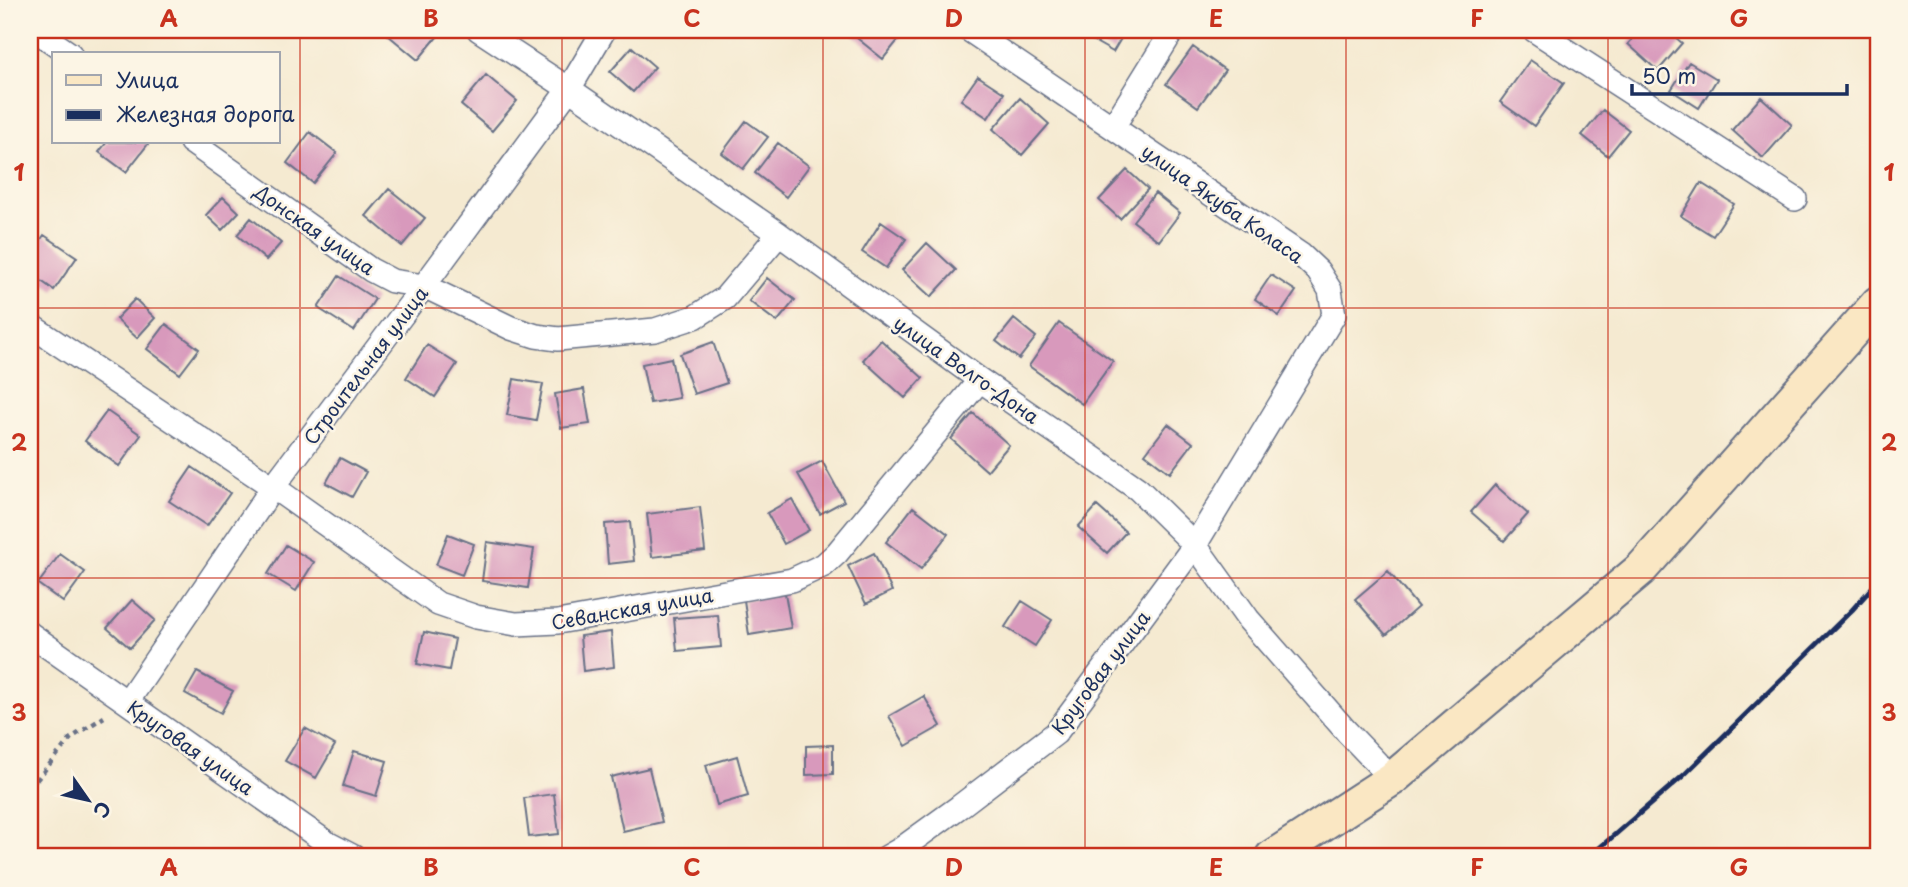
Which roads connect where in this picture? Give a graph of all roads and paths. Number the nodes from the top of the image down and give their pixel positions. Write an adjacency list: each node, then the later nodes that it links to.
1 (35, 30): 7 (street)
2 (479, 30): 8 (street, улица Волго-Дона)
3 (604, 30): 8 (street, Строительная улица)
4 (969, 30): 9 (street, улица Якуба Коласа)
5 (1173, 30): 9 (street)
6 (1534, 30): 11 (street)
7 (66, 52)
8 (569, 89): 12 (street, улица Волго-Дона); 13 (street, Строительная улица)
9 (1113, 127): 18 (street, улица Якуба Коласа)
10 (194, 144): 13 (street, Донская улица)
11 (1795, 199)
12 (779, 234): 13 (street, Донская улица); 16 (street, улица Волго-Дона)
13 (424, 286): 17 (street, Строительная улица)
14 (1878, 303): 21 (street)
15 (30, 325): 17 (street, Севанская улица)
16 (980, 380): 17 (street, Севанская улица); 18 (street, улица Волго-Дона)
17 (272, 487): 20 (street, Строительная улица)
18 (1195, 545): 21 (street, улица Волго-Дона); 24 (street, Круговая улица)
19 (30, 634): 20 (street, Круговая улица)
20 (127, 702): 22 (path); 23 (street, Круговая улица)
21 (1392, 779): 25 (street)
22 (30, 788)
23 (354, 857)
24 (887, 857)
25 (1272, 857)

